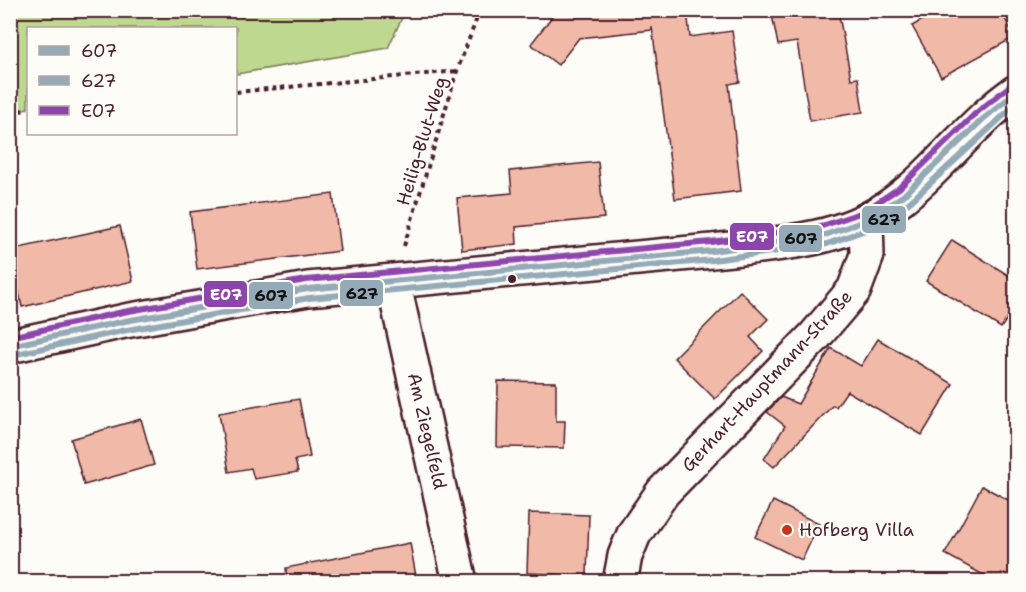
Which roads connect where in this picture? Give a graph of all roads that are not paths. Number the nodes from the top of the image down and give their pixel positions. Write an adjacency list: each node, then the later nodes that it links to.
1 (1016, 92): 2 (street)
2 (866, 221): 3 (street); 6 (street, Gerhart-Hauptmann-Straße)
3 (393, 281): 4 (street); 5 (street, Am Ziegelfeld)
4 (10, 346)
5 (460, 582)
6 (620, 582)

